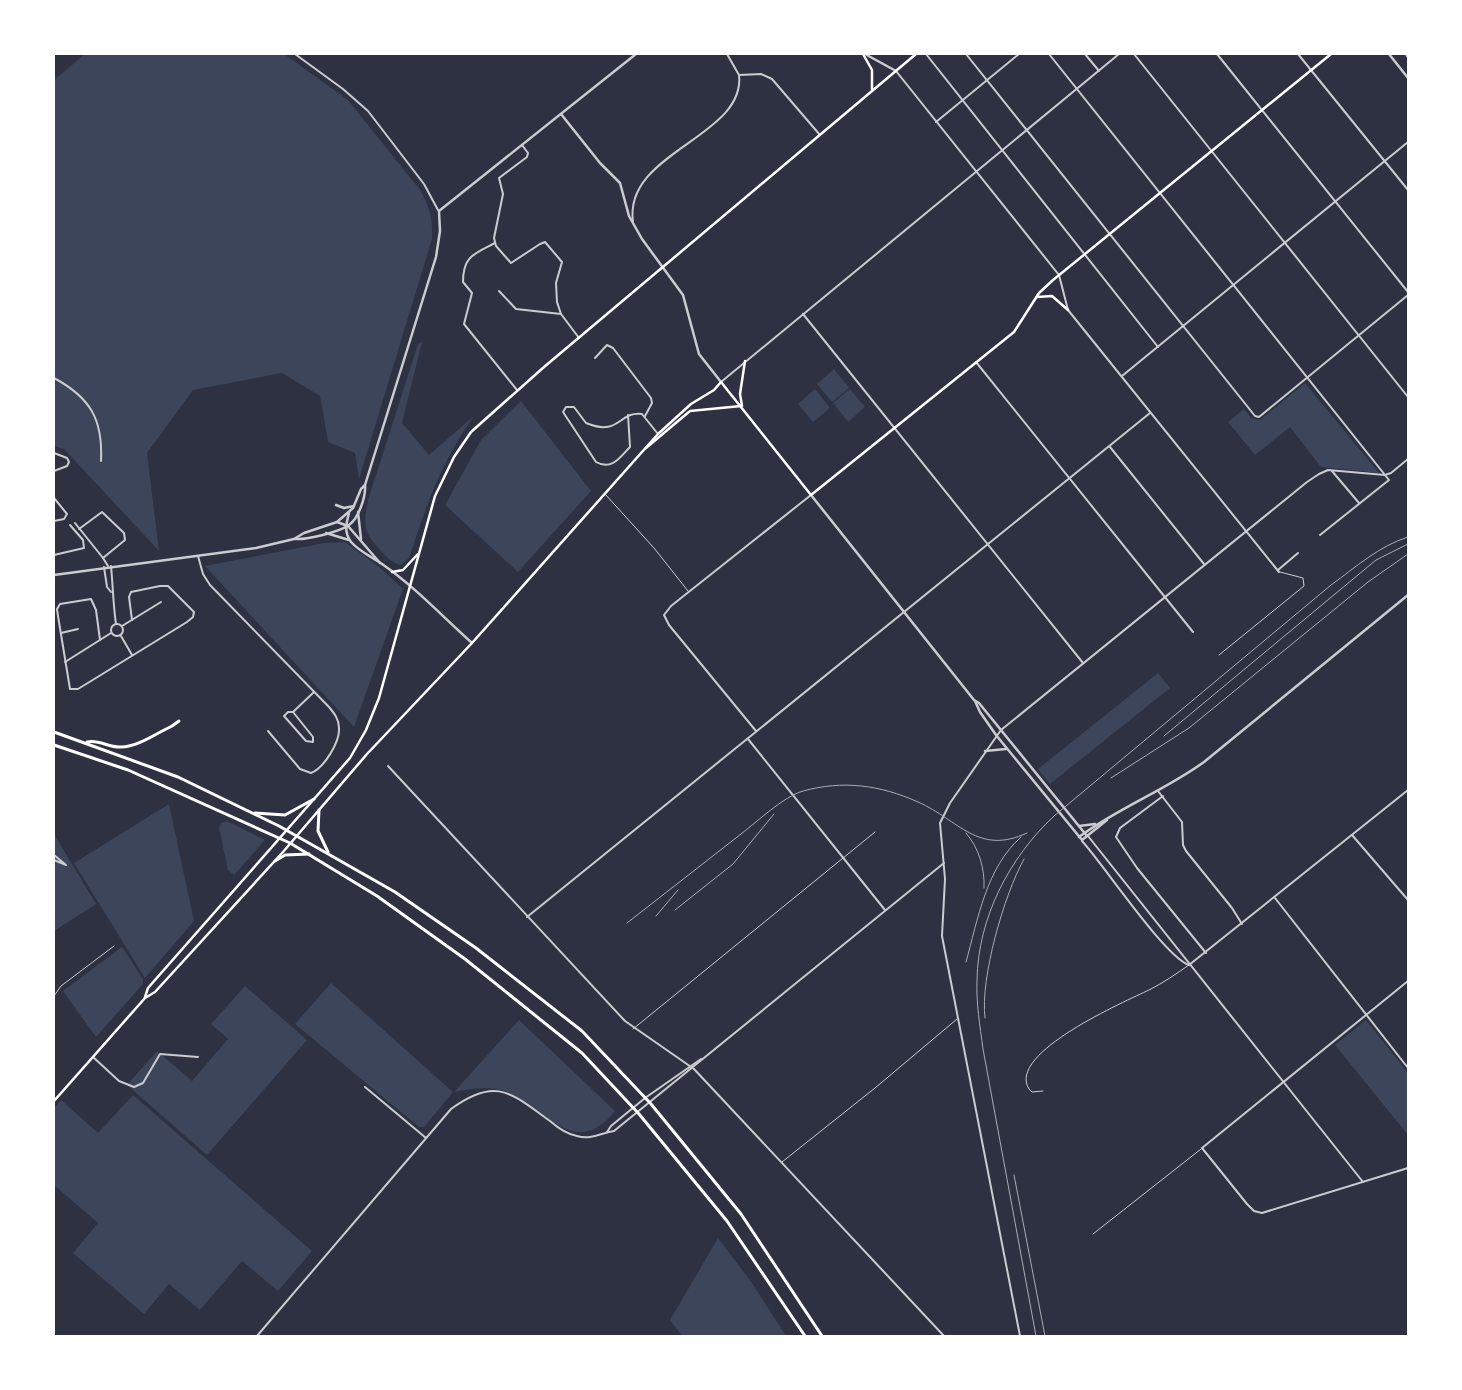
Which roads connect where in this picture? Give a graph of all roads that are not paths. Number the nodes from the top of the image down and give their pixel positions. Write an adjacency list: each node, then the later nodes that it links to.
1 (295, 54): 42 (street)
2 (636, 54): 29 (street)
3 (727, 54): 22 (street)
4 (864, 54): 20 (street); 26 (main road)
5 (916, 54): 20 (main road)
6 (926, 54): 27 (street)
7 (966, 54): 24 (street)
8 (1019, 54): 24 (street)
9 (1049, 54): 25 (street)
10 (1085, 54): 21 (street)
11 (1119, 54): 21 (street)
12 (1134, 54): 36 (street)
13 (1217, 54): 28 (street)
14 (1298, 54): 19 (street)
15 (1332, 54): 19 (main road)
16 (1389, 54): 23 (street)
17 (1406, 54): 18 (street)
18 (1408, 57)
19 (1312, 70): 28 (main road); 37 (street)
20 (896, 71): 26 (main road); 30 (street)
21 (1099, 71): 25 (street)
22 (739, 75): 32 (street); 43 (street)
23 (1408, 78)
24 (988, 80): 27 (street); 31 (street)
25 (1077, 89): 31 (street); 40 (street)
26 (872, 92): 32 (main road)
27 (963, 100): 30 (street); 35 (street)
28 (1263, 110): 36 (main road); 41 (street)
29 (561, 114): 34 (street); 43 (street)
30 (936, 122): 38 (street)
31 (1028, 130): 35 (street); 44 (street)
32 (820, 135): 48 (main road)
33 (1408, 142): 37 (street)
34 (522, 145): 42 (street); 45 (street)
35 (1002, 150): 38 (street); 47 (street)
36 (1212, 151): 40 (main road); 46 (street)
37 (1386, 161): 39 (street); 41 (street)
38 (976, 171): 49 (street); 56 (street)
39 (1408, 190)
40 (1160, 194): 44 (main road); 50 (street)
41 (1337, 202): 46 (street); 52 (street)
42 (439, 211): 86 (street)
43 (634, 225): 48 (street)
44 (1110, 234): 47 (main road); 57 (street)
45 (495, 243): 55 (street); 68 (street)
46 (1285, 244): 50 (street); 58 (street)
47 (1086, 254): 49 (main road); 60 (street)
48 (663, 268): 59 (main road); 67 (street)
49 (1058, 275): 53 (main road); 54 (street)
50 (1233, 285): 57 (street); 66 (street)
51 (500, 291): 55 (street)
52 (1408, 293): 58 (street)
53 (1036, 298): 54 (main road); 63 (main road)
54 (1068, 310): 64 (street)
55 (561, 314): 59 (street)
56 (803, 314): 62 (street); 75 (street)
57 (1183, 326): 60 (street); 66 (street)
58 (1359, 336): 66 (street); 69 (street)
59 (579, 338): 68 (main road)
60 (1158, 347): 64 (street)
61 (595, 358): 74 (street)
62 (745, 361): 67 (street); 71 (main road)
63 (976, 362): 75 (main road); 85 (street)
64 (1122, 376): 72 (street)
65 (54, 378): 81 (street)
66 (1307, 378): 84 (street)
67 (721, 382): 70 (main road); 76 (main road)
68 (517, 390): 108 (main road)
69 (1408, 397)
70 (741, 406): 71 (main road); 78 (main road)
71 (744, 410): 88 (main road)
72 (1150, 413): 77 (street); 101 (street)
73 (628, 415): 73 (street); 74 (street)
74 (645, 416): 76 (street)
75 (893, 428): 88 (main road); 107 (street)
76 (658, 434): 78 (main road)
77 (1110, 447): 85 (street); 114 (street)
78 (645, 448): 87 (main road)
79 (54, 453): 82 (street)
80 (1408, 459): 84 (street)
81 (101, 462)
82 (54, 471)
83 (1332, 471): 84 (street); 91 (street); 101 (street)
84 (1385, 475): 91 (street)
85 (1070, 479): 107 (street); 124 (street)
86 (365, 485): 92 (street); 93 (street)
87 (605, 494): 122 (lane); 136 (main road)
88 (811, 495): 122 (street); 126 (street)
89 (54, 498): 95 (street)
90 (336, 504): 92 (street)
91 (1359, 504): 103 (street)
92 (354, 506): 94 (street)
93 (358, 511): 99 (street); 105 (street)
94 (349, 512): 96 (street); 99 (street)
95 (54, 521)
96 (337, 522): 99 (street); 104 (street)
97 (75, 523): 100 (street)
98 (70, 525): 110 (street)
99 (346, 526): 102 (street); 105 (street); 106 (street)
100 (79, 529): 112 (street); 112 (street)
101 (1246, 531): 114 (street); 117 (street)
102 (326, 533): 104 (street); 106 (street)
103 (1320, 535)
104 (294, 539): 111 (street)
105 (362, 540): 113 (street)
106 (351, 541): 113 (street)
107 (988, 544): 126 (street); 140 (street)
108 (418, 553): 118 (main road); 120 (main road)
109 (1298, 553): 117 (street)
110 (54, 554)
111 (198, 556): 115 (street); 141 (street)
112 (104, 558): 115 (street)
113 (380, 563): 118 (street)
114 (1205, 565): 124 (street)
115 (109, 566): 116 (street); 121 (street)
116 (104, 567): 119 (street); 121 (street)
117 (1278, 571): 137 (lane)
118 (392, 572): 120 (street)
119 (54, 575)
120 (409, 586): 136 (street); 159 (main road)
121 (111, 592): 128 (street)
122 (689, 592): 148 (street)
123 (1408, 594): 157 (street)
124 (1165, 596): 132 (street); 140 (street)
125 (161, 602): 127 (street)
126 (905, 612): 142 (street); 148 (street)
127 (132, 620): 129 (street); 138 (street)
128 (116, 624): 129 (street); 131 (street)
129 (122, 626): 134 (street)
130 (78, 629): 133 (street)
131 (112, 632): 134 (street); 135 (street)
132 (1193, 632)
133 (61, 633): 135 (street); 139 (street)
134 (120, 635): 138 (street)
135 (100, 640): 139 (street)
136 (472, 642): 160 (main road)
137 (1219, 654)
138 (132, 655): 139 (street)
139 (65, 662)
140 (1083, 663): 145 (street)
141 (314, 692): 143 (street); 146 (street)
142 (974, 700): 145 (street); 149 (street)
143 (292, 712): 143 (street)
144 (179, 721): 151 (main road)
145 (1001, 730): 149 (street); 164 (street)
146 (268, 731)
147 (54, 732): 151 (main road)
148 (756, 732): 150 (street)
149 (996, 735): 153 (street); 154 (street)
150 (748, 739): 178 (street); 185 (street)
151 (86, 743): 161 (main road)
152 (55, 745): 172 (main road)
153 (1006, 749): 154 (street); 171 (street)
154 (985, 750): 181 (street)
155 (388, 766): 185 (street)
156 (1408, 790): 169 (street)
157 (1158, 791): 158 (street); 162 (street)
158 (1163, 796): 186 (street); 188 (street)
159 (314, 799): 161 (main road); 165 (main road)
160 (319, 810): 168 (main road); 175 (main road)
161 (252, 812): 165 (main road)
162 (1108, 818): 163 (street); 170 (street)
163 (1097, 824): 164 (street); 167 (street)
164 (1079, 826): 167 (street)
165 (287, 830): 168 (main road); 172 (main road)
166 (875, 832): 178 (lane)
167 (1084, 832): 170 (street); 171 (street)
168 (296, 835): 174 (main road); 175 (main road)
169 (1352, 835): 182 (street); 183 (street)
170 (1087, 836): 173 (street); 189 (street)
171 (1079, 837): 173 (street)
172 (279, 838): 174 (main road); 192 (main road)
173 (1082, 840): 189 (street)
174 (290, 843): 176 (main road); 180 (main road)
175 (328, 853): 205 (main road)
176 (309, 854): 180 (main road); 208 (main road)
177 (54, 855): 179 (street)
178 (844, 858): 184 (street); 195 (lane)
179 (54, 860)
180 (275, 860): 192 (main road)
181 (944, 863): 184 (street); 194 (street)
182 (1275, 898): 186 (street); 193 (street)
183 (1408, 900)
184 (885, 910): 198 (street)
185 (527, 917): 195 (street)
186 (1242, 924): 188 (street)
187 (114, 946): 191 (lane)
188 (1206, 953): 189 (street)
189 (1189, 965): 202 (street); 204 (lane)
190 (1408, 981): 193 (street)
191 (54, 996)
192 (145, 998): 196 (main road)
193 (1366, 1016): 200 (street); 202 (street)
194 (958, 1018): 213 (lane); 221 (street)
195 (633, 1029): 199 (street)
196 (93, 1057): 197 (street); 206 (main road)
197 (198, 1057)
198 (703, 1058): 199 (street); 201 (street)
199 (689, 1065): 201 (street); 205 (street)
200 (1408, 1068)
201 (694, 1069): 207 (street); 213 (street)
202 (1284, 1083): 212 (street); 215 (street)
203 (366, 1087): 211 (street)
204 (1042, 1092)
205 (645, 1098): 207 (main road); 208 (street)
206 (54, 1101)
207 (651, 1104): 209 (street); 219 (main road)
208 (633, 1108): 209 (main road); 210 (street)
209 (639, 1114): 210 (street); 218 (main road)
210 (607, 1132): 211 (street)
211 (426, 1138): 217 (street)
212 (1202, 1148): 215 (street); 216 (lane)
213 (782, 1162): 220 (street)
214 (1408, 1168): 215 (street)
215 (1363, 1182)
216 (1093, 1234)
217 (257, 1336)
218 (805, 1336)
219 (822, 1336)
220 (944, 1336)
221 (1020, 1336)

